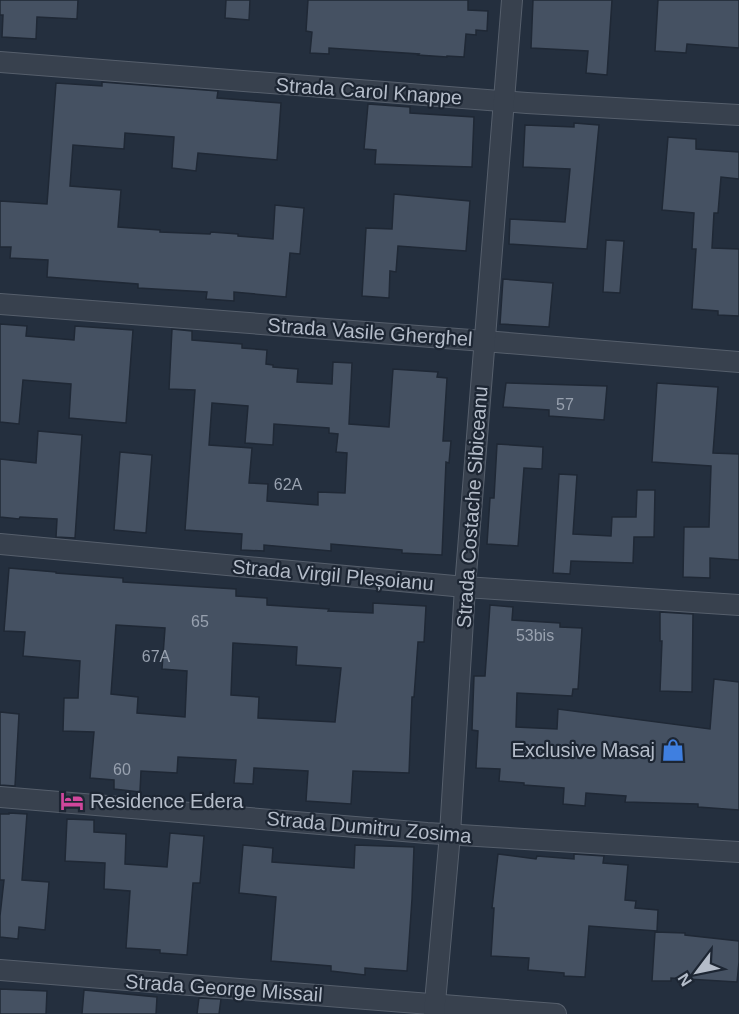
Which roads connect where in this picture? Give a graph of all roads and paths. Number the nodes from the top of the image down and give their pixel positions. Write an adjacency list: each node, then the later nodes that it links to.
1 (512, 0): 3 (street, Strada Costache Sibiceanu)
2 (0, 62): 3 (street, Strada Carol Knappe)
3 (504, 102): 4 (street, Strada Carol Knappe); 6 (street, Strada Costache Sibiceanu)
4 (739, 115)
5 (0, 304): 6 (street, Strada Vasile Gherghel)
6 (484, 341): 7 (street, Strada Vasile Gherghel); 9 (street, Strada Costache Sibiceanu)
7 (739, 362)
8 (0, 544): 9 (street, Strada Virgil Pleșoianu)
9 (465, 587): 10 (street, Strada Virgil Pleșoianu); 12 (street, Strada Costache Sibiceanu)
10 (739, 605)
11 (0, 797): 12 (street, Strada Dumitru Zosima)
12 (450, 834): 13 (street, Strada Dumitru Zosima); 15 (street, Strada Costache Sibiceanu)
13 (739, 852)
14 (0, 970): 15 (street, Strada George Missail)
15 (434, 1009): 16 (street, Strada George Missail)
16 (556, 1014)

